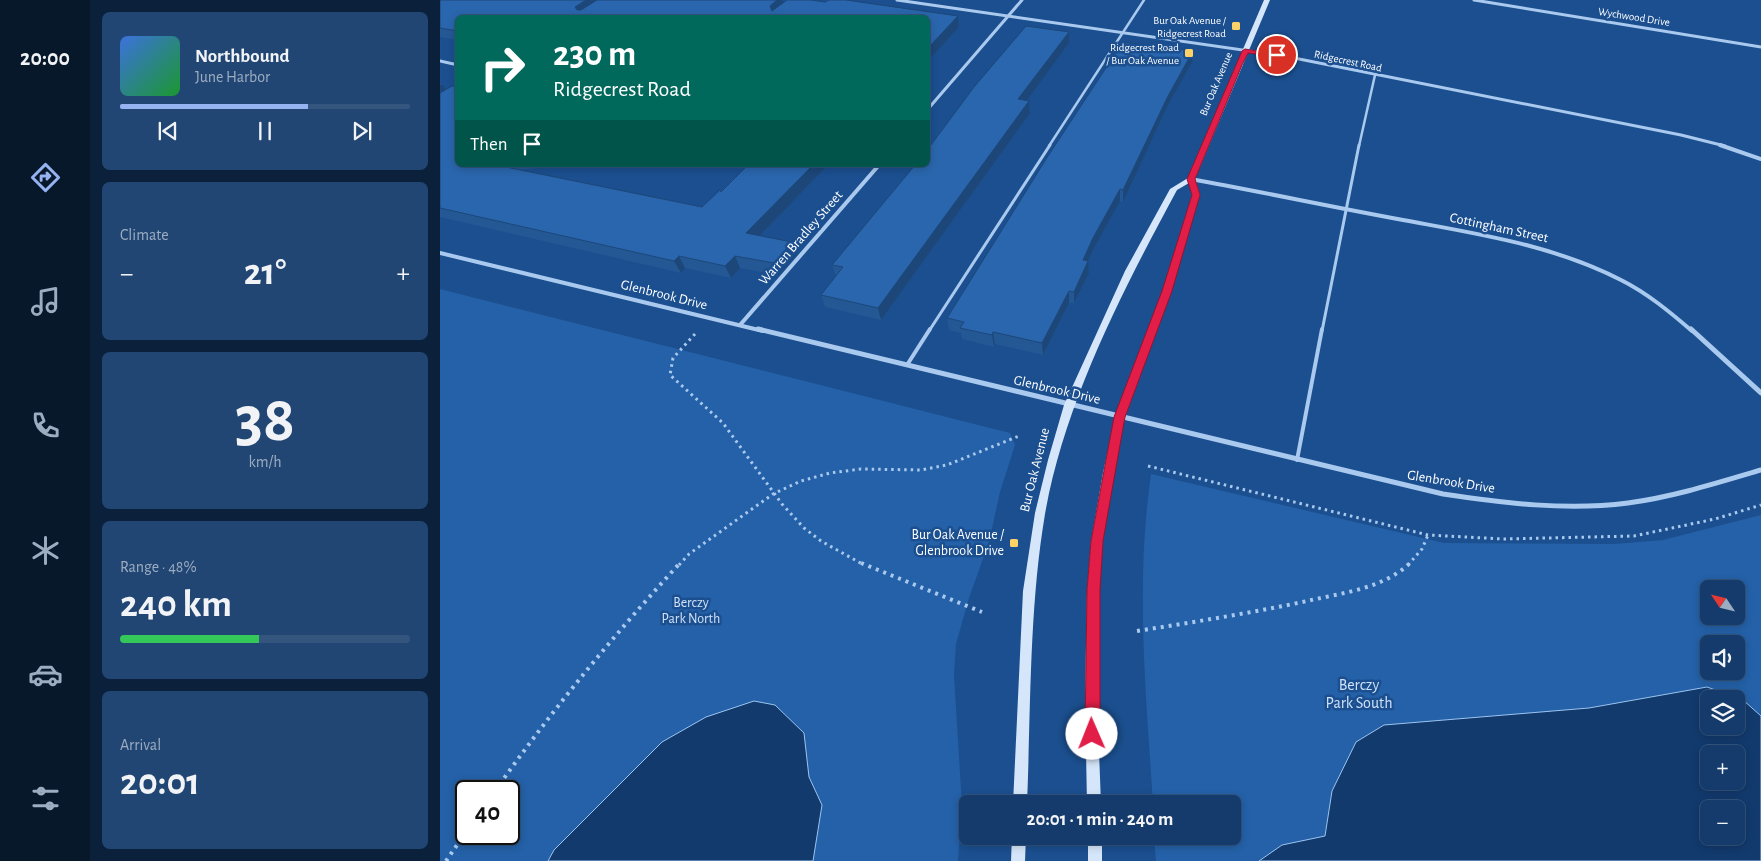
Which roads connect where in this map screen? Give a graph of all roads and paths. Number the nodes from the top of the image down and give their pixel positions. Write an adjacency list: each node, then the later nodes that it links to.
1 (897, 0): 6 (street, Ridgecrest Road)
2 (1022, 0): 6 (street)
3 (1144, 0): 7 (lane)
4 (1267, 0): 9 (street, Bur Oak Avenue)
5 (1474, 0): 8 (street, Wychwood Drive)
6 (1008, 16): 7 (street, Ridgecrest Road); 13 (street)
7 (1122, 33): 9 (street, Ridgecrest Road); 21 (lane)
8 (1761, 47)
9 (1245, 51): 12 (street, Ridgecrest Road); 16 (street, Bur Oak Avenue)
10 (440, 61): 11 (street)
11 (455, 64)
12 (1376, 75): 14 (street, Ridgecrest Road); 17 (lane)
13 (930, 107)
14 (1761, 159)
15 (877, 167): 19 (street, Warren Bradley Street)
16 (1191, 179): 17 (street, Cottingham Street); 23 (street, Bur Oak Avenue); 24 (street, Bur Oak Avenue)
17 (1345, 209): 22 (street, Cottingham Street); 26 (lane)
18 (440, 253): 19 (street, Glenbrook Drive)
19 (740, 325): 21 (street, Glenbrook Drive)
20 (696, 333): 28 (path)
21 (907, 366): 23 (street, Glenbrook Drive)
22 (1761, 393)
23 (1069, 405): 24 (street, Glenbrook Drive); 33 (street, Bur Oak Avenue)
24 (1120, 417): 26 (street, Glenbrook Drive); 34 (street, Bur Oak Avenue)
25 (1020, 436): 28 (path)
26 (1296, 460): 27 (street, Glenbrook Drive)
27 (1761, 470)
28 (773, 494): 30 (path); 32 (path)
29 (1428, 535): 31 (path)
30 (982, 612)
31 (1137, 631)
32 (503, 780)
33 (1020, 795)
34 (1094, 795)
35 (457, 845): 38 (path)
36 (1019, 845): 39 (street)
37 (1095, 845): 40 (street)
38 (446, 861)
39 (1018, 861)
40 (1095, 861)

